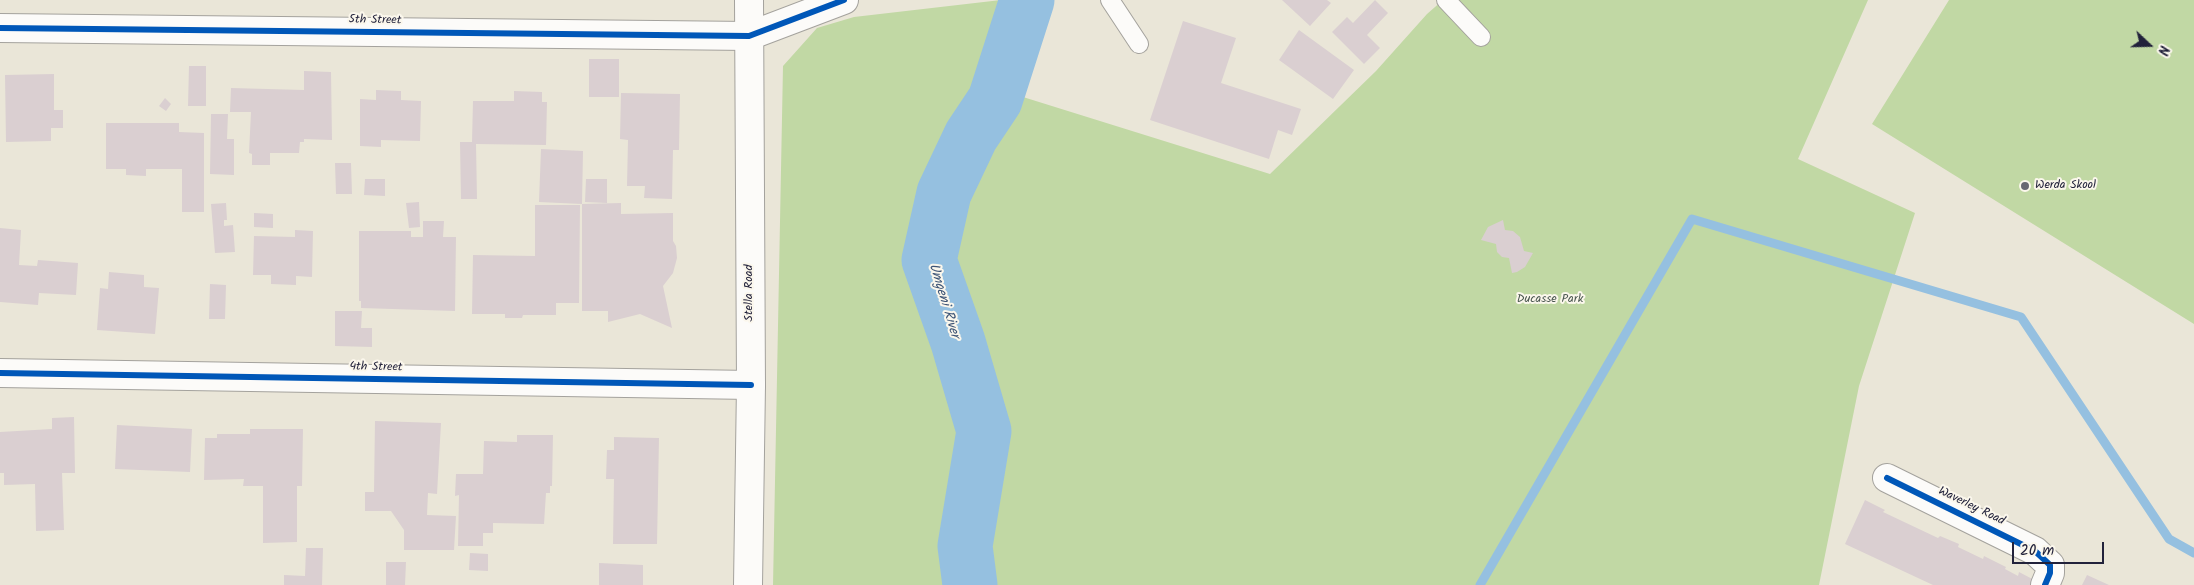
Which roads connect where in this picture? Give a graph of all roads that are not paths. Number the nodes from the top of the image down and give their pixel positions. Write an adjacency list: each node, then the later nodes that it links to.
1 (748, 0): 6 (street, Stella Road)
2 (844, 0): 6 (street)
3 (1110, 0): 8 (lane)
4 (1446, 0): 7 (lane)
5 (0, 28): 6 (street, 5th Street)
6 (749, 36): 10 (street, Stella Road)
7 (1481, 37)
8 (1139, 44)
9 (0, 373): 10 (street, 4th Street)
10 (751, 385): 12 (street, Stella Road)
11 (1887, 478): 13 (street, Waverley Road)
12 (748, 585)
13 (2046, 585)

